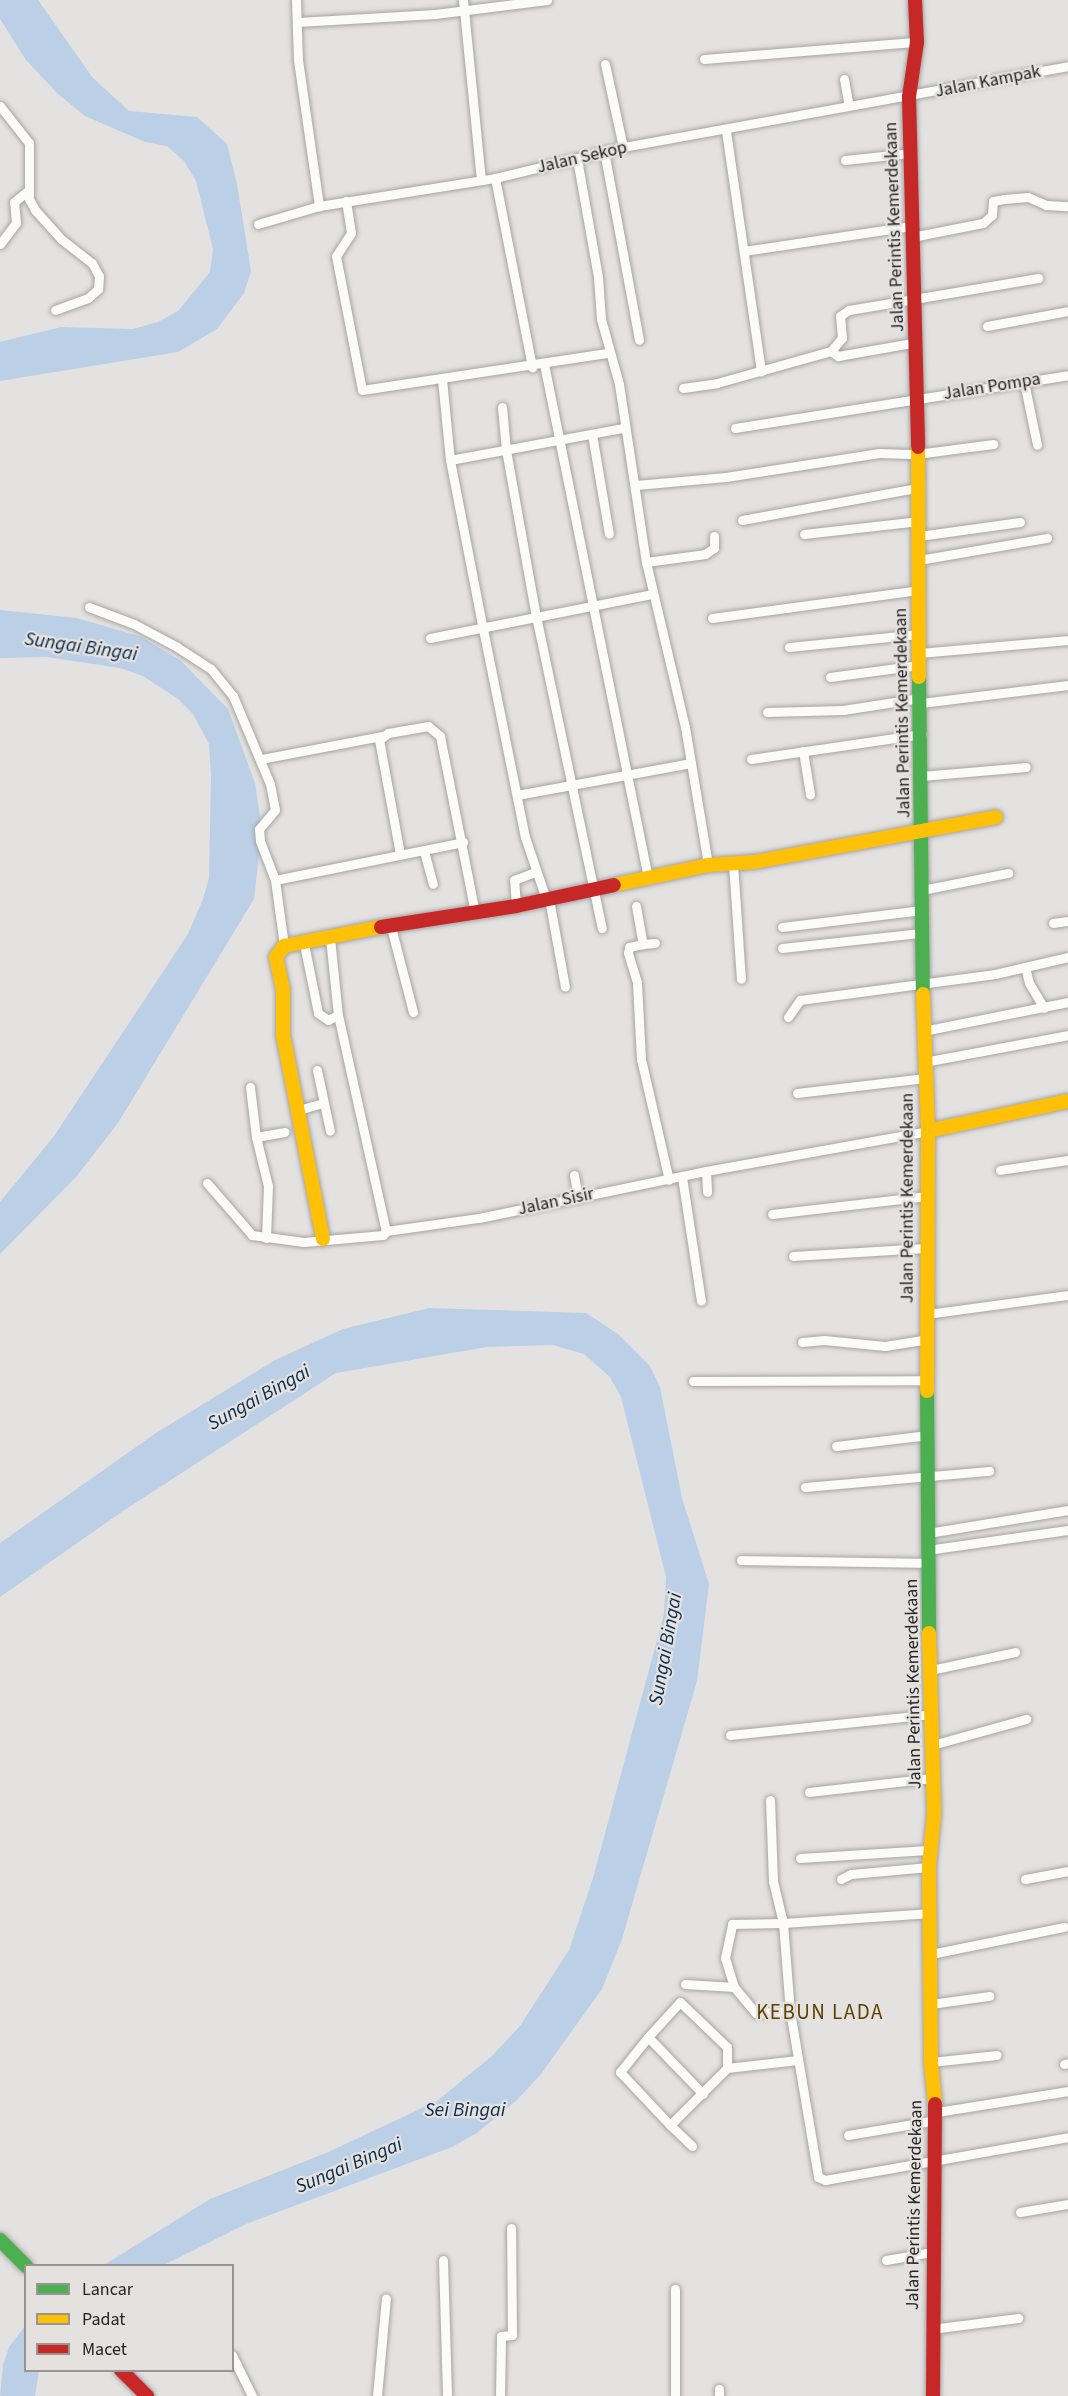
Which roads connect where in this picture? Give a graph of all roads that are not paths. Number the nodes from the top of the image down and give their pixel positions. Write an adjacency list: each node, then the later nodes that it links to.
1 (296, 0): 6 (street)
2 (463, 0): 5 (street)
3 (547, 0): 5 (street)
4 (915, 0): 7 (street, Jalan Perintis Kemerdekaan)
5 (464, 11): 6 (street); 22 (street)
6 (298, 22): 25 (street)
7 (917, 42): 8 (street); 12 (street, Jalan Perintis Kemerdekaan)
8 (704, 59)
9 (605, 64): 16 (street)
10 (1068, 66): 12 (street, Jalan Kampak)
11 (844, 79): 14 (street)
12 (909, 98): 14 (street, Jalan Sekop); 18 (street, Jalan Perintis Kemerdekaan)
13 (0, 106): 23 (street)
14 (849, 106): 15 (street, Jalan Sekop)
15 (726, 131): 16 (street, Jalan Sekop); 30 (street)
16 (623, 147): 17 (street, Jalan Sekop)
17 (604, 151): 19 (street, Jalan Sekop); 36 (street)
18 (909, 153): 20 (street); 28 (street, Jalan Perintis Kemerdekaan)
19 (577, 159): 21 (street, Jalan Sekop); 39 (street)
20 (845, 160)
21 (495, 178): 22 (street, Jalan Sekop); 41 (street)
22 (481, 179): 24 (street, Jalan Sekop)
23 (28, 190): 29 (street); 33 (street)
24 (346, 201): 25 (street, Jalan Sekop); 44 (street)
25 (319, 206): 27 (street, Jalan Sekop)
26 (1068, 206): 28 (street)
27 (258, 224)
28 (911, 231): 30 (street); 32 (street, Jalan Perintis Kemerdekaan)
29 (0, 244)
30 (744, 251): 42 (street)
31 (1038, 278): 32 (street)
32 (915, 298): 37 (street, Jalan Perintis Kemerdekaan); 38 (street)
33 (55, 310)
34 (1068, 311): 35 (street)
35 (987, 326)
36 (639, 340)
37 (917, 342): 38 (street); 47 (street, Jalan Perintis Kemerdekaan)
38 (831, 351): 42 (street)
39 (608, 353): 40 (street); 49 (street)
40 (544, 364): 41 (street); 52 (street)
41 (532, 367): 44 (street)
42 (761, 371): 46 (street)
43 (1068, 375): 45 (street, Jalan Pompa)
44 (442, 379): 57 (street)
45 (1024, 382): 47 (street, Jalan Pompa); 54 (street)
46 (683, 388)
47 (916, 399): 50 (street, Jalan Pompa); 56 (street, Jalan Perintis Kemerdekaan)
48 (502, 407): 55 (street)
49 (622, 428): 51 (street); 58 (street)
50 (735, 428)
51 (592, 434): 52 (street); 63 (street)
52 (559, 440): 55 (street); 72 (street)
53 (993, 444): 56 (street)
54 (1036, 445)
55 (506, 450): 57 (street); 74 (street)
56 (917, 454): 58 (street); 59 (street, Jalan Perintis Kemerdekaan)
57 (450, 460): 76 (street)
58 (636, 485): 69 (street)
59 (917, 488): 60 (street); 61 (street, Jalan Perintis Kemerdekaan)
60 (742, 520)
61 (919, 521): 64 (street); 66 (street, Jalan Perintis Kemerdekaan)
62 (1020, 522): 66 (street)
63 (609, 534)
64 (804, 534)
65 (714, 536): 69 (street)
66 (919, 536): 68 (street, Jalan Perintis Kemerdekaan)
67 (1047, 538): 68 (street)
68 (919, 560): 70 (street, Jalan Perintis Kemerdekaan)
69 (646, 562): 71 (street)
70 (920, 590): 75 (street); 77 (street, Jalan Perintis Kemerdekaan)
71 (653, 594): 72 (street); 91 (street)
72 (594, 604): 74 (street); 93 (street)
73 (89, 607): 89 (street)
74 (536, 616): 76 (street); 95 (street)
75 (712, 618)
76 (483, 629): 78 (street); 97 (street)
77 (919, 634): 80 (street); 81 (street, Jalan Perintis Kemerdekaan)
78 (430, 638)
79 (1068, 640): 81 (street)
80 (789, 647)
81 (919, 659): 82 (street); 84 (street, Jalan Perintis Kemerdekaan)
82 (831, 677)
83 (1068, 685): 84 (street)
84 (921, 701): 85 (street); 86 (street, Jalan Perintis Kemerdekaan)
85 (767, 712)
86 (922, 734): 88 (street); 94 (street, Jalan Perintis Kemerdekaan)
87 (382, 736): 89 (street); 100 (street); 102 (street)
88 (803, 751): 90 (street); 96 (street)
89 (261, 759): 108 (street)
90 (751, 759)
91 (691, 763): 93 (street); 104 (street)
92 (1026, 767): 94 (street)
93 (627, 773): 95 (street); 107 (street)
94 (921, 776): 99 (street, Jalan Perintis Kemerdekaan)
95 (574, 783): 97 (street); 110 (street)
96 (810, 794)
97 (517, 795): 105 (street)
98 (996, 817): 99 (street)
99 (923, 828): 103 (street); 111 (street, Jalan Perintis Kemerdekaan)
100 (463, 842): 101 (street); 116 (street)
101 (424, 851): 102 (street); 109 (street)
102 (400, 854): 108 (street)
103 (733, 863): 104 (street); 131 (street)
104 (708, 865): 107 (street)
105 (535, 872): 112 (street); 113 (street)
106 (1008, 873): 111 (street)
107 (648, 878): 110 (street)
108 (274, 880): 127 (street)
109 (433, 884)
110 (595, 889): 112 (street); 121 (street)
111 (922, 890): 115 (street, Jalan Perintis Kemerdekaan)
112 (547, 899): 113 (street); 133 (street)
113 (516, 906): 116 (street)
114 (636, 906): 126 (street)
115 (922, 910): 120 (street); 122 (street, Jalan Perintis Kemerdekaan)
116 (475, 912): 119 (street)
117 (1068, 921): 118 (street)
118 (1053, 923)
119 (391, 927): 123 (street); 136 (street)
120 (782, 927)
121 (602, 928)
122 (921, 933): 128 (street); 132 (street, Jalan Perintis Kemerdekaan)
123 (330, 938): 125 (street); 137 (street)
124 (655, 942): 126 (street)
125 (304, 944): 127 (street); 137 (street)
126 (643, 944): 158 (street)
127 (284, 946): 148 (street)
128 (782, 948)
129 (1068, 957): 130 (street)
130 (1025, 967): 132 (street); 135 (street)
131 (741, 979)
132 (923, 984): 138 (street); 139 (street, Jalan Perintis Kemerdekaan)
133 (565, 987)
134 (1068, 1002): 135 (street)
135 (1044, 1008): 139 (street)
136 (413, 1012)
137 (338, 1015): 164 (street)
138 (788, 1017)
139 (923, 1031): 141 (street, Jalan Perintis Kemerdekaan)
140 (1068, 1035): 141 (street)
141 (924, 1062): 143 (street, Jalan Perintis Kemerdekaan)
142 (318, 1070): 147 (street)
143 (925, 1078): 145 (street); 150 (street, Jalan Perintis Kemerdekaan)
144 (250, 1087): 152 (street)
145 (797, 1093)
146 (1068, 1101): 150 (street)
147 (323, 1103): 148 (street); 149 (street)
148 (295, 1111): 166 (street)
149 (330, 1131)
150 (928, 1131): 155 (street, Jalan Sisir); 161 (street, Jalan Perintis Kemerdekaan)
151 (285, 1132): 152 (street)
152 (256, 1137): 165 (street)
153 (1068, 1160): 154 (street)
154 (1000, 1170)
155 (706, 1171): 157 (street, Jalan Sisir); 160 (street)
156 (574, 1175): 162 (street)
157 (682, 1177): 158 (street, Jalan Sisir); 170 (street)
158 (669, 1180): 162 (street, Jalan Sisir)
159 (207, 1183): 165 (street, Jalan Sisir)
160 (707, 1192)
161 (927, 1196): 163 (street); 167 (street, Jalan Perintis Kemerdekaan)
162 (578, 1198): 164 (street, Jalan Sisir)
163 (772, 1214)
164 (386, 1231): 166 (street, Jalan Sisir)
165 (266, 1238): 166 (street, Jalan Sisir)
166 (323, 1239)
167 (925, 1248): 168 (street); 171 (street, Jalan Perintis Kemerdekaan)
168 (793, 1256)
169 (1068, 1295): 171 (street)
170 (701, 1301)
171 (927, 1314): 172 (street, Jalan Perintis Kemerdekaan)
172 (928, 1339): 173 (street); 174 (street, Jalan Perintis Kemerdekaan)
173 (802, 1342)
174 (927, 1380): 175 (street); 176 (street, Jalan Perintis Kemerdekaan)
175 (693, 1381)
176 (928, 1435): 177 (street); 179 (street, Jalan Perintis Kemerdekaan)
177 (836, 1446)
178 (989, 1471): 179 (street)
179 (929, 1474): 180 (street); 183 (street, Jalan Perintis Kemerdekaan)
180 (805, 1487)
181 (1068, 1510): 183 (street)
182 (1068, 1530): 184 (street)
183 (928, 1533): 184 (street, Jalan Perintis Kemerdekaan)
184 (929, 1556): 185 (street); 187 (street, Jalan Perintis Kemerdekaan)
185 (741, 1560)
186 (1015, 1652): 187 (street)
187 (931, 1670): 188 (street, Jalan Perintis Kemerdekaan)
188 (932, 1714): 190 (street); 191 (street, Jalan Perintis Kemerdekaan)
189 (1026, 1719): 191 (street)
190 (730, 1735)
191 (932, 1745): 192 (street, Jalan Perintis Kemerdekaan)
192 (932, 1778): 193 (street); 195 (street, Jalan Perintis Kemerdekaan)
193 (809, 1792)
194 (770, 1800): 202 (street)
195 (928, 1850): 196 (street); 197 (street, Jalan Perintis Kemerdekaan)
196 (800, 1858)
197 (928, 1867): 199 (street); 201 (street, Jalan Perintis Kemerdekaan)
198 (1068, 1871): 200 (street)
199 (841, 1879)
200 (1025, 1879)
201 (931, 1913): 202 (street); 204 (street, Jalan Perintis Kemerdekaan)
202 (783, 1923): 206 (street); 209 (street)
203 (1064, 1927): 204 (street)
204 (931, 1954): 208 (street, Jalan Perintis Kemerdekaan)
205 (685, 1984): 206 (street)
206 (734, 1987): 209 (street)
207 (989, 1996): 208 (street)
208 (931, 2004): 213 (street, Jalan Perintis Kemerdekaan)
209 (790, 2011): 212 (street)
210 (648, 2037): 214 (street); 216 (street); 218 (street)
211 (997, 2055): 213 (street)
212 (798, 2061): 214 (street); 222 (street)
213 (931, 2062): 217 (street, Jalan Perintis Kemerdekaan)
214 (727, 2068): 216 (street)
215 (1068, 2091): 217 (street)
216 (703, 2094): 218 (street)
217 (937, 2116): 219 (street); 222 (street, Jalan Perintis Kemerdekaan)
218 (670, 2125): 221 (street)
219 (848, 2135)
220 (1068, 2137): 222 (street)
221 (692, 2145)
222 (937, 2162): 227 (street, Jalan Perintis Kemerdekaan)
223 (1068, 2204): 224 (street)
224 (1020, 2212)
225 (511, 2228): 241 (street)
226 (0, 2240): 230 (street)
227 (932, 2252): 229 (street); 234 (street, Jalan Perintis Kemerdekaan)
228 (443, 2260): 240 (street)
229 (886, 2260)
230 (25, 2264)
231 (675, 2289): 242 (street)
232 (386, 2298): 239 (street)
233 (1018, 2318): 234 (street)
234 (931, 2329): 243 (street, Jalan Perintis Kemerdekaan)
235 (234, 2359): 238 (street)
236 (123, 2372): 237 (street)
237 (147, 2396)
238 (252, 2396)
239 (377, 2396)
240 (447, 2396)
241 (500, 2396)
242 (675, 2396)
243 (933, 2396)

